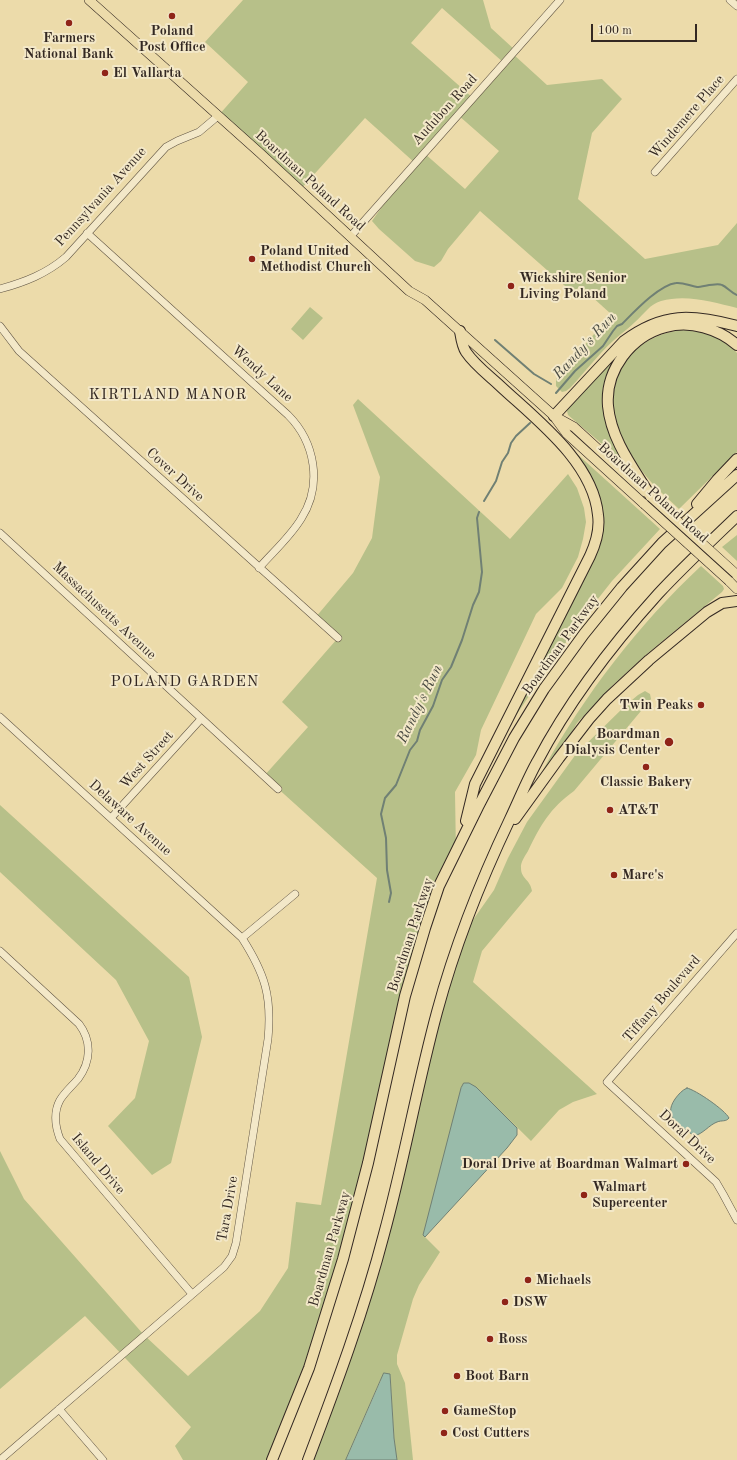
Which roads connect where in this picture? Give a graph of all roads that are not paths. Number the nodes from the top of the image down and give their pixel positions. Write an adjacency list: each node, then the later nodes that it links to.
1 (89, 0): 6 (main road, Boardman Poland Road)
2 (560, 0): 9 (street, Audubon Road)
3 (730, 0): 4 (street)
4 (737, 6)
5 (737, 79): 7 (street, Windemere Place)
6 (218, 116): 8 (street, Pennsylvania Avenue); 9 (main road, Boardman Poland Road)
7 (655, 172)
8 (87, 233): 10 (street, Pennsylvania Avenue); 24 (street, Wendy Lane)
9 (350, 236): 13 (main road, Boardman Poland Road)
10 (0, 289)
11 (0, 326): 24 (street, Cover Drive)
12 (737, 326): 15 (highway)
13 (460, 331): 15 (main road, Boardman Poland Road); 34 (highway)
14 (737, 346): 18 (highway)
15 (554, 416): 18 (main road, Boardman Poland Road)
16 (737, 459): 21 (highway)
17 (737, 475): 21 (highway, Boardman Parkway)
18 (647, 500): 25 (main road, Boardman Poland Road, bridge); 26 (main road, Boardman Poland Road, bridge)
19 (737, 516): 23 (highway)
20 (737, 523): 23 (highway)
21 (677, 528): 34 (highway, Boardman Parkway)
22 (0, 533): 30 (street, Massachusetts Avenue)
23 (716, 536): 33 (highway)
24 (259, 568): 28 (street, Cover Drive)
25 (737, 574)
26 (737, 589)
27 (737, 601): 33 (highway)
28 (338, 638)
29 (0, 717): 32 (street, Delaware Avenue)
30 (202, 719): 31 (street, Massachusetts Avenue); 32 (street, West Street)
31 (278, 789)
32 (111, 818): 37 (street, Delaware Avenue)
33 (501, 839): 47 (highway)
34 (462, 840): 46 (highway, Boardman Parkway)
35 (295, 894): 37 (street)
36 (737, 933): 40 (street, Tiffany Boulevard)
37 (242, 938): 39 (street, Delaware Avenue)
38 (0, 951): 42 (street, Island Drive)
39 (254, 956): 42 (street, Tara Drive)
40 (608, 1082): 41 (street, Doral Drive)
41 (737, 1220)
42 (192, 1294): 43 (street, Tara Drive)
43 (59, 1410): 44 (street, Tara Drive); 45 (street)
44 (0, 1460)
45 (103, 1460)
46 (272, 1460)
47 (308, 1460)

